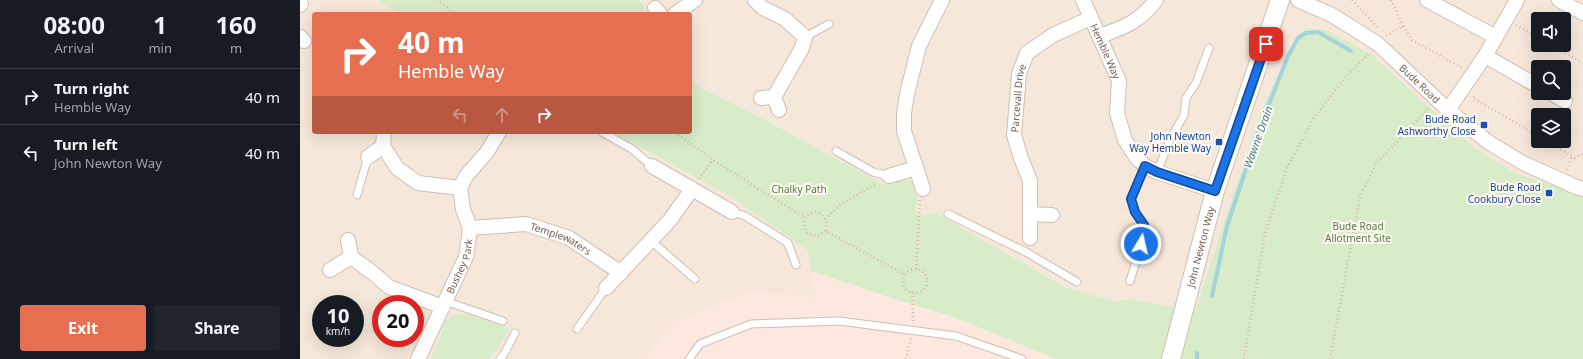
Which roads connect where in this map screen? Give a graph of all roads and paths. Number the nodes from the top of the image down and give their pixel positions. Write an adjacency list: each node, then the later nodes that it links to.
1 (437, 0): 14 (path)
2 (695, 0): 15 (street)
3 (754, 0): 24 (street)
4 (942, 0): 46 (street)
5 (1083, 0): 17 (street, Hemble Way)
6 (1156, 0): 23 (street)
7 (1280, 0): 53 (street, John Newton Way)
8 (1298, 0): 26 (street, Bude Road)
9 (1352, 0): 21 (path)
10 (1391, 0): 20 (path)
11 (1427, 0): 25 (street)
12 (1517, 0): 25 (street)
13 (1559, 0): 16 (street)
14 (453, 12)
15 (678, 12)
16 (1583, 13)
17 (1091, 18): 23 (street, Hemble Way); 57 (street, Parcevall Drive)
18 (829, 24): 24 (lane)
19 (1515, 24): 22 (path)
20 (1403, 26): 26 (path); 31 (path)
21 (1379, 29)
22 (1531, 34)
23 (1100, 36): 47 (street, Hemble Way)
24 (804, 37): 34 (street)
25 (1496, 37): 29 (street)
26 (1378, 44): 33 (street, Bude Road); 89 (path)
27 (1209, 48): 47 (lane)
28 (1563, 52): 30 (path)
29 (1485, 56): 31 (street); 32 (street)
30 (1583, 63)
31 (1473, 75): 35 (street)
32 (1531, 82)
33 (1437, 100): 35 (street, Bude Road); 90 (path)
34 (771, 102)
35 (1448, 110): 50 (street, Bude Road)
36 (498, 134): 49 (street)
37 (606, 134): 45 (lane)
38 (678, 134): 44 (path)
39 (384, 139): 43 (street); 49 (street)
40 (1559, 148): 42 (path)
41 (836, 152): 48 (lane)
42 (1583, 154)
43 (368, 156): 54 (lane)
44 (713, 160): 51 (path); 59 (path)
45 (652, 166): 51 (street)
46 (916, 168): 48 (street); 52 (street)
47 (1151, 169): 53 (street); 74 (lane)
48 (889, 176): 60 (path)
49 (460, 188): 61 (street, Bushey Park)
50 (1583, 188)
51 (692, 189): 55 (street); 65 (street)
52 (923, 189): 69 (path)
53 (1215, 191): 88 (street, John Newton Way)
54 (357, 195)
55 (732, 212): 68 (lane)
56 (948, 214): 66 (lane)
57 (1030, 214): 58 (street); 63 (street, Parcevall Drive)
58 (1052, 215)
59 (805, 218): 60 (path); 62 (path)
60 (825, 219): 62 (path)
61 (470, 228): 71 (street, Templewaters); 78 (street, Bushey Park)
62 (826, 231): 72 (path)
63 (1030, 238): 66 (lane)
64 (348, 240): 67 (street)
65 (651, 241): 71 (street); 73 (lane)
66 (1026, 252): 75 (lane)
67 (351, 257): 70 (street); 78 (street)
68 (796, 265)
69 (916, 269): 72 (path); 77 (path)
70 (330, 270)
71 (621, 273): 76 (street)
72 (905, 275): 77 (path)
73 (695, 279)
74 (1130, 281)
75 (1077, 282)
76 (606, 288): 80 (lane)
77 (912, 292): 81 (path)
78 (444, 304): 79 (lane); 83 (street, Bushey Park)
79 (503, 321)
80 (577, 329)
81 (912, 330): 85 (lane); 86 (path); 87 (lane)
82 (515, 333): 84 (lane)
83 (418, 359)
84 (500, 359)
85 (689, 359)
86 (906, 359)
87 (1022, 359)
88 (1171, 359)
89 (1244, 359)
90 (1330, 359)

